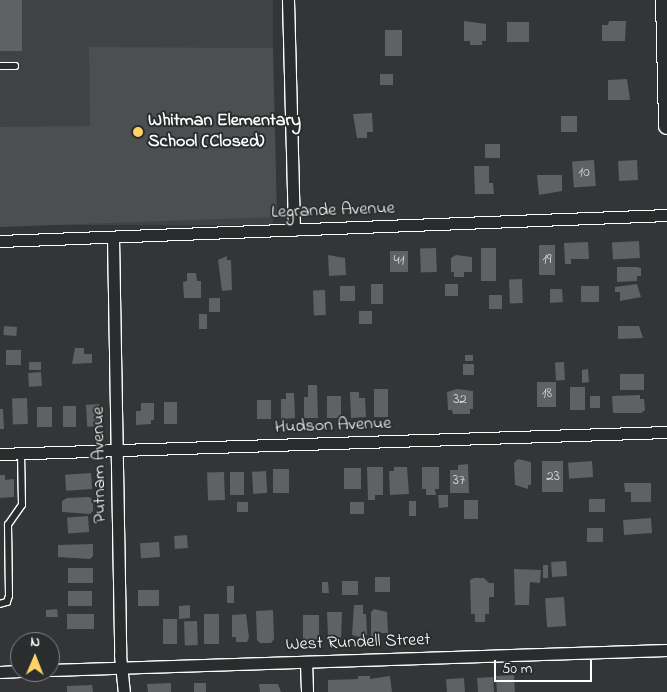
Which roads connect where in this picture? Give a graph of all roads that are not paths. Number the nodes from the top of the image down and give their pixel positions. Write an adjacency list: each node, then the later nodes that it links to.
1 (288, 0): 7 (street)
2 (664, 0): 5 (main road)
3 (0, 66): 4 (lane)
4 (15, 66)
5 (667, 126)
6 (667, 215): 7 (street, Legrande Avenue)
7 (294, 230): 8 (street, Legrande Avenue)
8 (112, 237): 9 (street, Legrande Avenue); 11 (street, Putnam Avenue)
9 (0, 240)
10 (667, 432): 11 (street, Hudson Avenue)
11 (118, 450): 13 (street, Hudson Avenue); 17 (street, Putnam Avenue)
12 (0, 454): 13 (street, Hudson Avenue)
13 (21, 454): 14 (lane)
14 (0, 604)
15 (667, 650): 16 (street, West Rundell Street)
16 (306, 662): 17 (street, West Rundell Street); 20 (street)
17 (122, 668): 18 (street, West Rundell Street); 19 (street, Putnam Avenue)
18 (60, 670)
19 (124, 692)
20 (307, 692)

